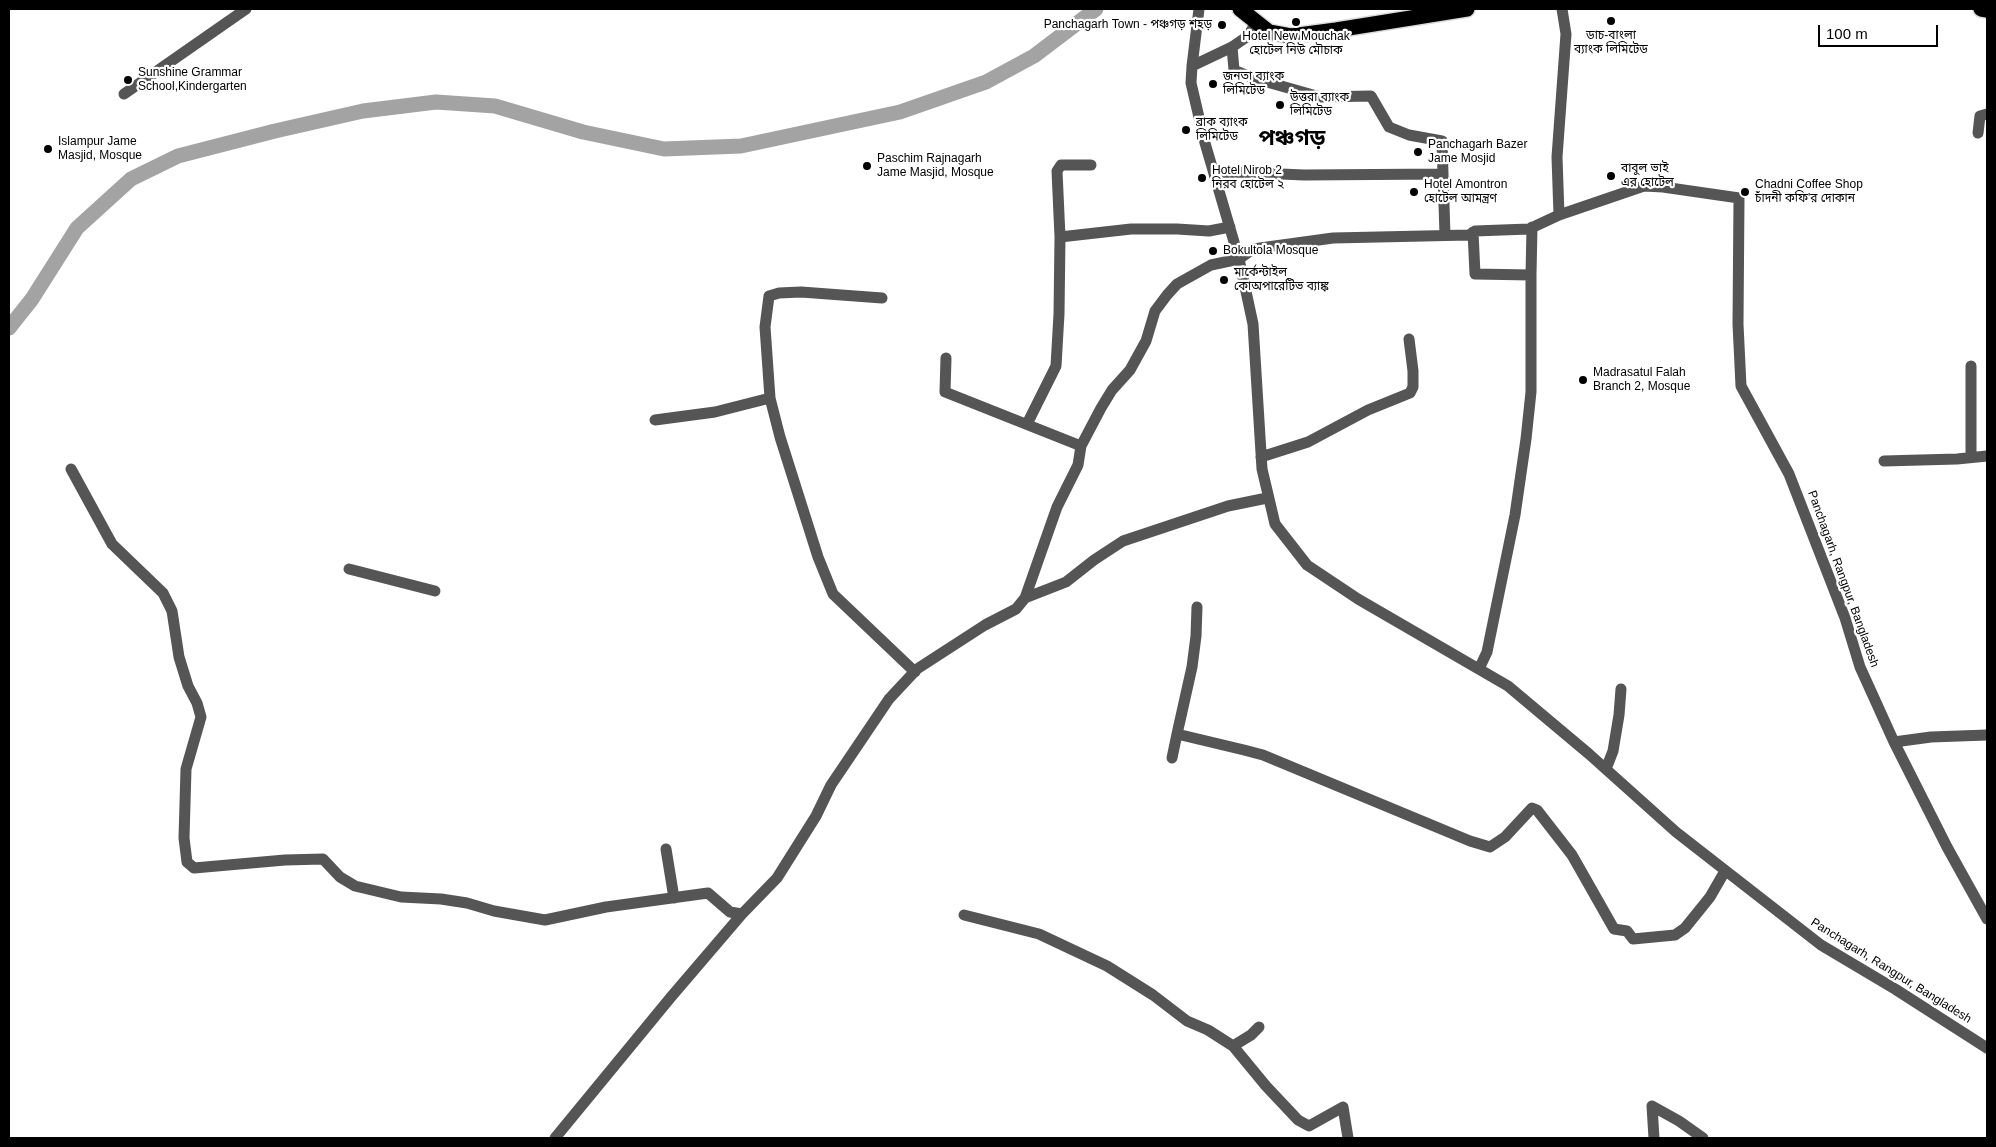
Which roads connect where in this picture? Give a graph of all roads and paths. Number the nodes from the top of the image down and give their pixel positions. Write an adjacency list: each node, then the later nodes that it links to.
1 (246, 9): 11 (street)
2 (1199, 9): 10 (street)
3 (1240, 9): 8 (highway)
4 (1467, 9): 8 (highway)
5 (1562, 9): 17 (street)
6 (1981, 9): 7 (highway)
7 (1987, 10)
8 (1256, 23): 9 (street)
9 (1232, 47): 10 (street); 15 (street)
10 (1192, 66): 16 (street, Panchagarh, Rangpur, Bangladesh)
11 (124, 94)
12 (1987, 114): 13 (street)
13 (1978, 133)
14 (1091, 164): 22 (street)
15 (1443, 174): 16 (street); 21 (street)
16 (1215, 175): 18 (street, Panchagarh, Rangpur, Bangladesh)
17 (1559, 214): 19 (street, Panchagarh, Rangpur, Bangladesh); 48 (street, Panchagarh, Rangpur, Bangladesh)
18 (1230, 227): 22 (street); 23 (street, Panchagarh, Rangpur, Bangladesh)
19 (1532, 227): 20 (street, Panchagarh, Rangpur, Bangladesh); 24 (street)
20 (1472, 232): 21 (street, Panchagarh, Rangpur, Bangladesh); 24 (street)
21 (1445, 236): 23 (street, Panchagarh, Rangpur, Bangladesh)
22 (1060, 237): 31 (street)
23 (1239, 259): 32 (street, Panchagarh, Rangpur, Bangladesh); 34 (street, Panchagarh, Rangpur, Bangladesh)
24 (1531, 275): 43 (street)
25 (882, 298): 29 (street)
26 (1409, 339): 34 (street)
27 (946, 358): 31 (street)
28 (1971, 366): 35 (street)
29 (770, 398): 30 (street); 44 (street)
30 (654, 420)
31 (1027, 424): 32 (street)
32 (1081, 446): 41 (street, Panchagarh, Rangpur, Bangladesh)
33 (1987, 456): 35 (street)
34 (1261, 457): 38 (street, Panchagarh, Rangpur, Bangladesh)
35 (1971, 457): 36 (street)
36 (1884, 461)
37 (70, 469): 53 (street)
38 (1267, 498): 41 (street); 43 (street, Panchagarh, Rangpur, Bangladesh)
39 (349, 569): 40 (street)
40 (435, 591)
41 (1025, 598): 44 (street)
42 (1197, 607): 46 (street)
43 (1479, 669): 50 (street, Panchagarh, Rangpur, Bangladesh)
44 (915, 672): 54 (street)
45 (1621, 689): 50 (street)
46 (1177, 734): 49 (street); 52 (street)
47 (1987, 735): 48 (street)
48 (1894, 742): 56 (street)
49 (1172, 758)
50 (1606, 769): 52 (street, Panchagarh, Rangpur, Bangladesh)
51 (666, 849): 53 (street)
52 (1725, 871): 59 (street, Panchagarh, Rangpur, Bangladesh)
53 (674, 898): 54 (street)
54 (742, 914): 60 (street)
55 (964, 915): 58 (street)
56 (1987, 919)
57 (1259, 1027): 58 (street)
58 (1233, 1046): 61 (street)
59 (1987, 1048)
60 (555, 1138)
61 (1348, 1138)
62 (1654, 1138): 63 (street)
63 (1703, 1138)

